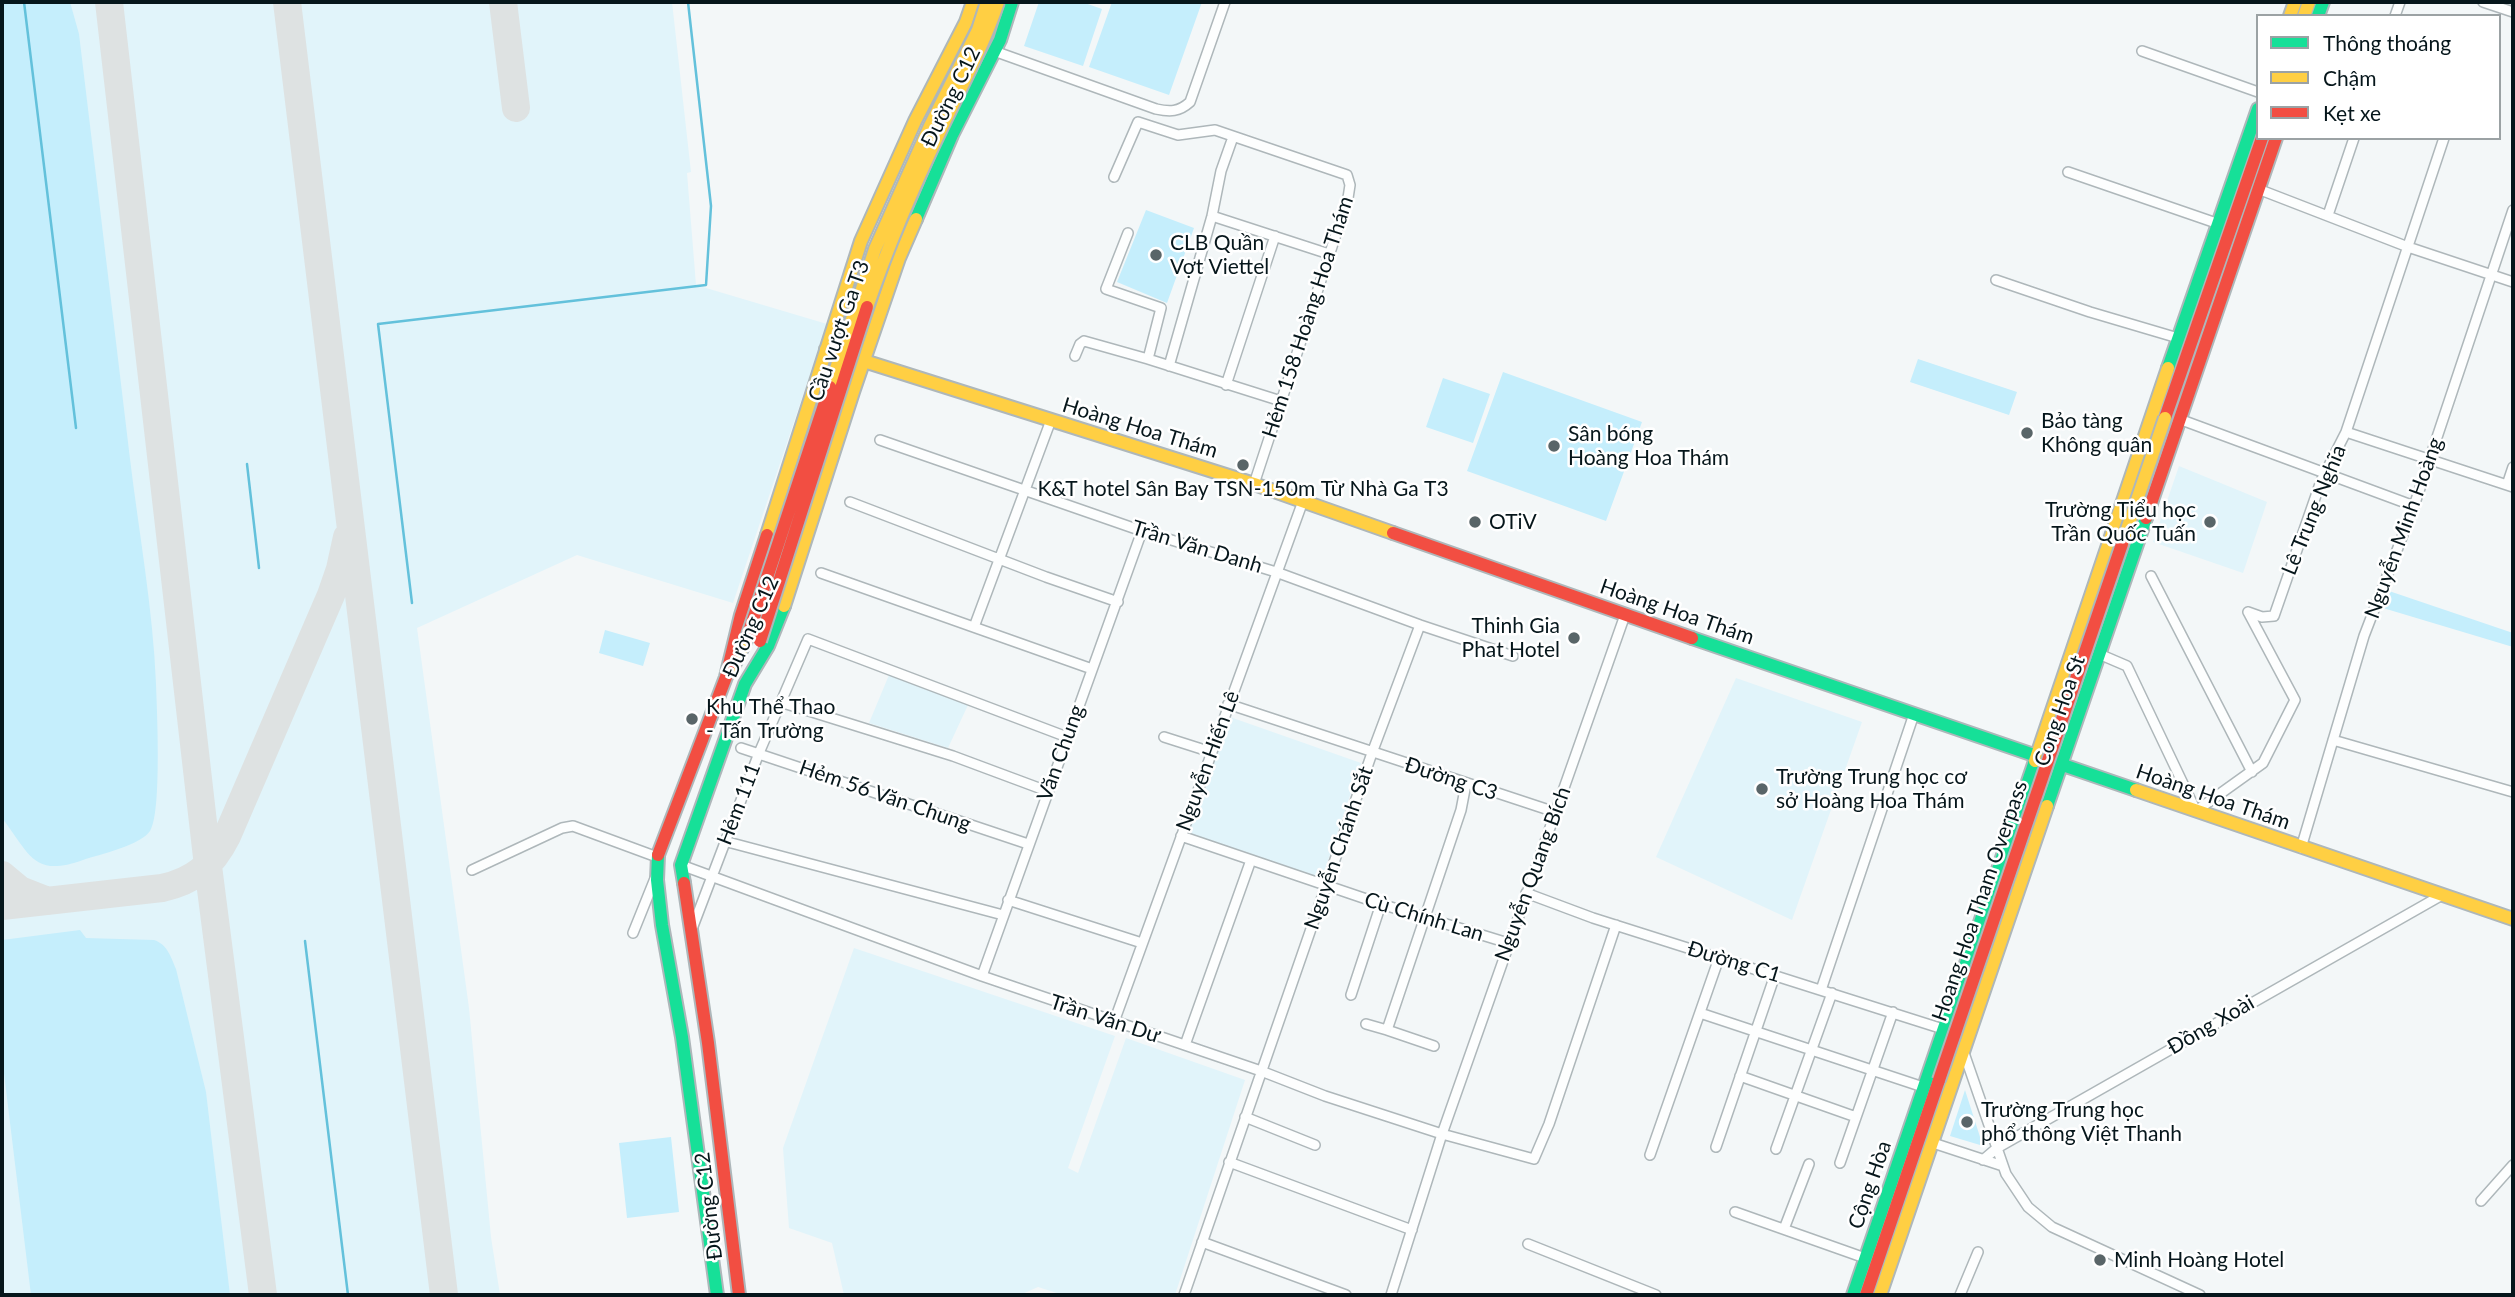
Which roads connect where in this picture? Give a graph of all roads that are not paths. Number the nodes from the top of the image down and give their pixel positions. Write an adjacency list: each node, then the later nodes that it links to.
1 (973, 2): 32 (main road, Đường C12)
2 (986, 2): 61 (main road, Cầu vượt Ga T3, bridge)
3 (998, 2): 61 (main road, Cầu vượt Ga T3, bridge)
4 (1012, 2): 8 (main road, Đường C12)
5 (1225, 2): 8 (street)
6 (2486, 3): 7 (street)
7 (2513, 12)
8 (994, 51): 35 (main road, Đường C12)
9 (2142, 51): 10 (street)
10 (2256, 91)
11 (2256, 115): 23 (main road, Cong Hoa St)
12 (1233, 136): 18 (street, Hẻm 158 Hoàng Hoa Thám); 22 (street); 27 (street, Hẻm 158 Hoàng Hoa Thám)
13 (2261, 140): 165 (main road, Hoang Hoa Tham Overpass, bridge)
14 (2275, 140): 19 (main road, Cong Hoa St)
15 (2353, 140): 21 (street)
16 (2443, 140): 26 (street, Lê Trung Nghĩa)
17 (2068, 172): 23 (street)
18 (1114, 177)
19 (2258, 189): 21 (street); 39 (main road, Cong Hoa St)
20 (2513, 210): 28 (street, Nguyễn Minh Hoàng)
21 (2328, 215): 26 (street)
22 (1212, 216): 25 (street); 36 (street)
23 (2218, 224): 31 (main road, Cong Hoa St)
24 (1128, 233): 34 (street)
25 (1275, 236): 27 (street); 37 (street)
26 (2408, 247): 28 (street); 41 (street, Lê Trung Nghĩa)
27 (1329, 254): 38 (street, Hẻm 158 Hoàng Hoa Thám)
28 (2492, 275): 30 (street); 43 (street, Nguyễn Minh Hoàng)
29 (1996, 279): 31 (street)
30 (2513, 282)
31 (2178, 338): 67 (main road, Cong Hoa St)
32 (826, 349): 35 (main road, Hoàng Hoa Thám); 65 (main road, Đường C12)
33 (1075, 356): 34 (street)
34 (1148, 359): 36 (street)
35 (864, 360): 40 (main road, Hoàng Hoa Thám); 66 (main road, Đường C12)
36 (1169, 366): 37 (street)
37 (1226, 385): 38 (street)
38 (1281, 401): 46 (street, Hẻm 158 Hoàng Hoa Thám)
39 (2179, 419): 45 (street); 62 (main road, Cong Hoa St)
40 (1051, 420): 46 (main road, Hoàng Hoa Thám); 48 (street)
41 (2346, 432): 43 (street); 45 (street, Lê Trung Nghĩa)
42 (880, 440): 48 (street, Trần Văn Danh)
43 (2430, 460): 47 (street); 51 (street, Nguyễn Minh Hoàng)
44 (2513, 467): 47 (street)
45 (2325, 473): 51 (street); 81 (street, Lê Trung Nghĩa)
46 (1254, 484): 49 (main road, Hoàng Hoa Thám)
47 (2510, 486)
48 (1025, 490): 52 (street, Trần Văn Danh); 53 (street)
49 (1303, 501): 54 (street, Nguyễn Hiến Lê); 58 (main road, Hoàng Hoa Thám)
50 (850, 502): 53 (street)
51 (2414, 506): 74 (street, Nguyễn Minh Hoàng)
52 (1142, 531): 54 (street, Trần Văn Danh); 57 (street, Văn Chung)
53 (1000, 559): 57 (street); 60 (street)
54 (1276, 572): 59 (street, Trần Văn Danh); 70 (street, Nguyễn Hiến Lê)
55 (821, 573): 60 (street)
56 (2151, 576): 81 (street)
57 (1118, 602): 64 (street, Văn Chung)
58 (1625, 615): 71 (main road, Hoàng Hoa Thám); 86 (street, Nguyễn Quang Bích)
59 (1420, 625): 63 (street, Trần Văn Danh); 78 (street, Nguyễn Chánh Sắt)
60 (974, 627): 64 (street)
61 (753, 640): 65 (main road, Cầu vượt Ga T3); 66 (main road, Cầu vượt Ga T3)
62 (2099, 654): 68 (main road, Cong Hoa St); 85 (street)
63 (1513, 656)
64 (1093, 669): 72 (street, Văn Chung)
65 (726, 677): 93 (main road, Đường C12)
66 (746, 684): 95 (main road, Đường C12)
67 (2059, 688): 68 (main road); 79 (main road, Cong Hoa St)
68 (2085, 697): 80 (main road, Cong Hoa St)
69 (780, 702): 72 (street, Hẻm 111); 77 (street, Hẻm 111); 83 (street)
70 (1228, 704): 76 (street, Nguyễn Hiến Lê); 78 (street, Đường C3)
71 (1914, 714): 79 (main road, Hoàng Hoa Thám); 115 (street)
72 (1067, 737): 83 (street, Văn Chung)
73 (1164, 737): 76 (street)
74 (2333, 740): 84 (street); 92 (street, Nguyễn Minh Hoàng)
75 (741, 748): 77 (street, Hẻm 56 Văn Chung)
76 (1211, 752): 88 (street, Nguyễn Hiến Lê)
77 (759, 753): 90 (street, Hẻm 111); 91 (street, Hẻm 56 Văn Chung)
78 (1372, 753): 82 (street, Đường C3); 99 (street, Nguyễn Chánh Sắt)
79 (2036, 755): 80 (main road, Hoàng Hoa Thám); 87 (main road, Cong Hoa St)
80 (2062, 764): 85 (main road, Hoàng Hoa Thám); 89 (main road, Cong Hoa St)
81 (2252, 772): 85 (street, Lê Trung Nghĩa)
82 (1466, 784): 86 (street, Đường C3); 105 (street)
83 (1047, 791): 91 (street, Văn Chung)
84 (2513, 792)
85 (2196, 811): 92 (main road, Hoàng Hoa Thám)
86 (1555, 812): 100 (street, Nguyễn Quang Bích)
87 (2012, 826): 89 (main road); 122 (main road, Cong Hoa St)
88 (1181, 835): 94 (street, Cù Chính Lan); 110 (street, Nguyễn Hiến Lê)
89 (2039, 835): 128 (main road, Cong Hoa St)
90 (724, 841): 98 (street, Hẻm 111); 104 (street)
91 (1028, 844): 102 (street, Văn Chung)
92 (2301, 848): 101 (main road, Hoàng Hoa Thám)
93 (657, 857): 96 (street); 97 (main road, Đường C12)
94 (1251, 860): 99 (street, Cù Chính Lan); 125 (street)
95 (681, 865): 98 (street, Trần Văn Dư); 108 (main road, Đường C12)
96 (472, 870)
97 (657, 874): 109 (street); 158 (main road, Đường C12)
98 (713, 878): 108 (street, Hẻm 111); 114 (street, Trần Văn Dư)
99 (1326, 886): 103 (street, Cù Chính Lan); 130 (street, Nguyễn Chánh Sắt)
100 (1526, 893): 107 (street, Đường C1); 111 (street, Nguyễn Quang Bích)
101 (2442, 895): 106 (main road, Hoàng Hoa Thám); 140 (street, Đồng Xoài)
102 (1008, 900): 104 (street, Văn Chung); 110 (street)
103 (1381, 904): 105 (street, Cù Chính Lan); 117 (street)
104 (1003, 915): 114 (street, Văn Chung)
105 (1423, 918): 111 (street, Cù Chính Lan); 123 (street)
106 (2513, 919)
107 (1616, 925): 112 (street, Đường C1); 136 (street, Trần Văn Dư)
108 (691, 931): 159 (main road, Đường C12)
109 (634, 933)
110 (1142, 943): 120 (street, Nguyễn Hiến Lê)
111 (1508, 943): 136 (street, Nguyễn Quang Bích)
112 (1719, 958): 113 (street, Đường C1); 119 (street)
113 (1775, 975): 115 (street, Đường C1); 124 (street)
114 (982, 976): 120 (street, Trần Văn Dư)
115 (1821, 990): 116 (street, Đường C1)
116 (1832, 993): 118 (street, Đường C1); 127 (street)
117 (1351, 995)
118 (1892, 1012): 122 (street, Đường C1); 129 (street)
119 (1700, 1013): 124 (street); 142 (street)
120 (1114, 1022): 125 (street, Trần Văn Dư)
121 (1366, 1024): 123 (street)
122 (1943, 1029): 132 (main road, Cong Hoa St)
123 (1387, 1030): 126 (street)
124 (1755, 1032): 127 (street); 131 (street)
125 (1185, 1045): 130 (street, Trần Văn Dư)
126 (1434, 1046)
127 (1811, 1050): 129 (street); 133 (street)
128 (1964, 1052): 137 (main road, Cong Hoa St); 140 (street)
129 (1872, 1070): 132 (street); 134 (street)
130 (1261, 1071): 135 (street, Nguyễn Chánh Sắt); 136 (street, Trần Văn Dư)
131 (1740, 1076): 133 (street); 139 (street)
132 (1923, 1087): 156 (main road, Cộng Hòa)
133 (1795, 1096): 134 (street); 141 (street)
134 (1856, 1117): 145 (street)
135 (1245, 1118): 138 (street); 144 (street, Nguyễn Chánh Sắt)
136 (1442, 1134): 152 (street, Nguyễn Quang Bích)
137 (1933, 1143): 143 (street); 166 (main road, Cong Hoa St)
138 (1315, 1145)
139 (1716, 1147)
140 (1997, 1148): 143 (street, Đồng Xoài); 148 (street)
141 (1776, 1149)
142 (1650, 1155)
143 (1983, 1160): 148 (street)
144 (1229, 1162): 152 (street); 153 (street, Nguyễn Chánh Sắt)
145 (1840, 1163)
146 (1809, 1164): 151 (street)
147 (2513, 1165): 149 (street)
148 (2003, 1166): 157 (street)
149 (2481, 1201)
150 (1735, 1212): 151 (street)
151 (1784, 1229): 156 (street)
152 (1412, 1230): 162 (street, Nguyễn Quang Bích)
153 (1202, 1242): 160 (street, Nguyễn Chánh Sắt); 161 (street)
154 (1528, 1244): 163 (street)
155 (1978, 1252): 167 (street)
156 (1865, 1258): 164 (main road, Cộng Hòa)
157 (2178, 1285): 168 (street); 169 (street)
158 (718, 1295)
159 (739, 1295)
160 (1184, 1295)
161 (1346, 1295)
162 (1391, 1295)
163 (1656, 1295)
164 (1853, 1295)
165 (1866, 1295)
166 (1881, 1295)
167 (1960, 1295)
168 (2174, 1295)
169 (2200, 1295)

